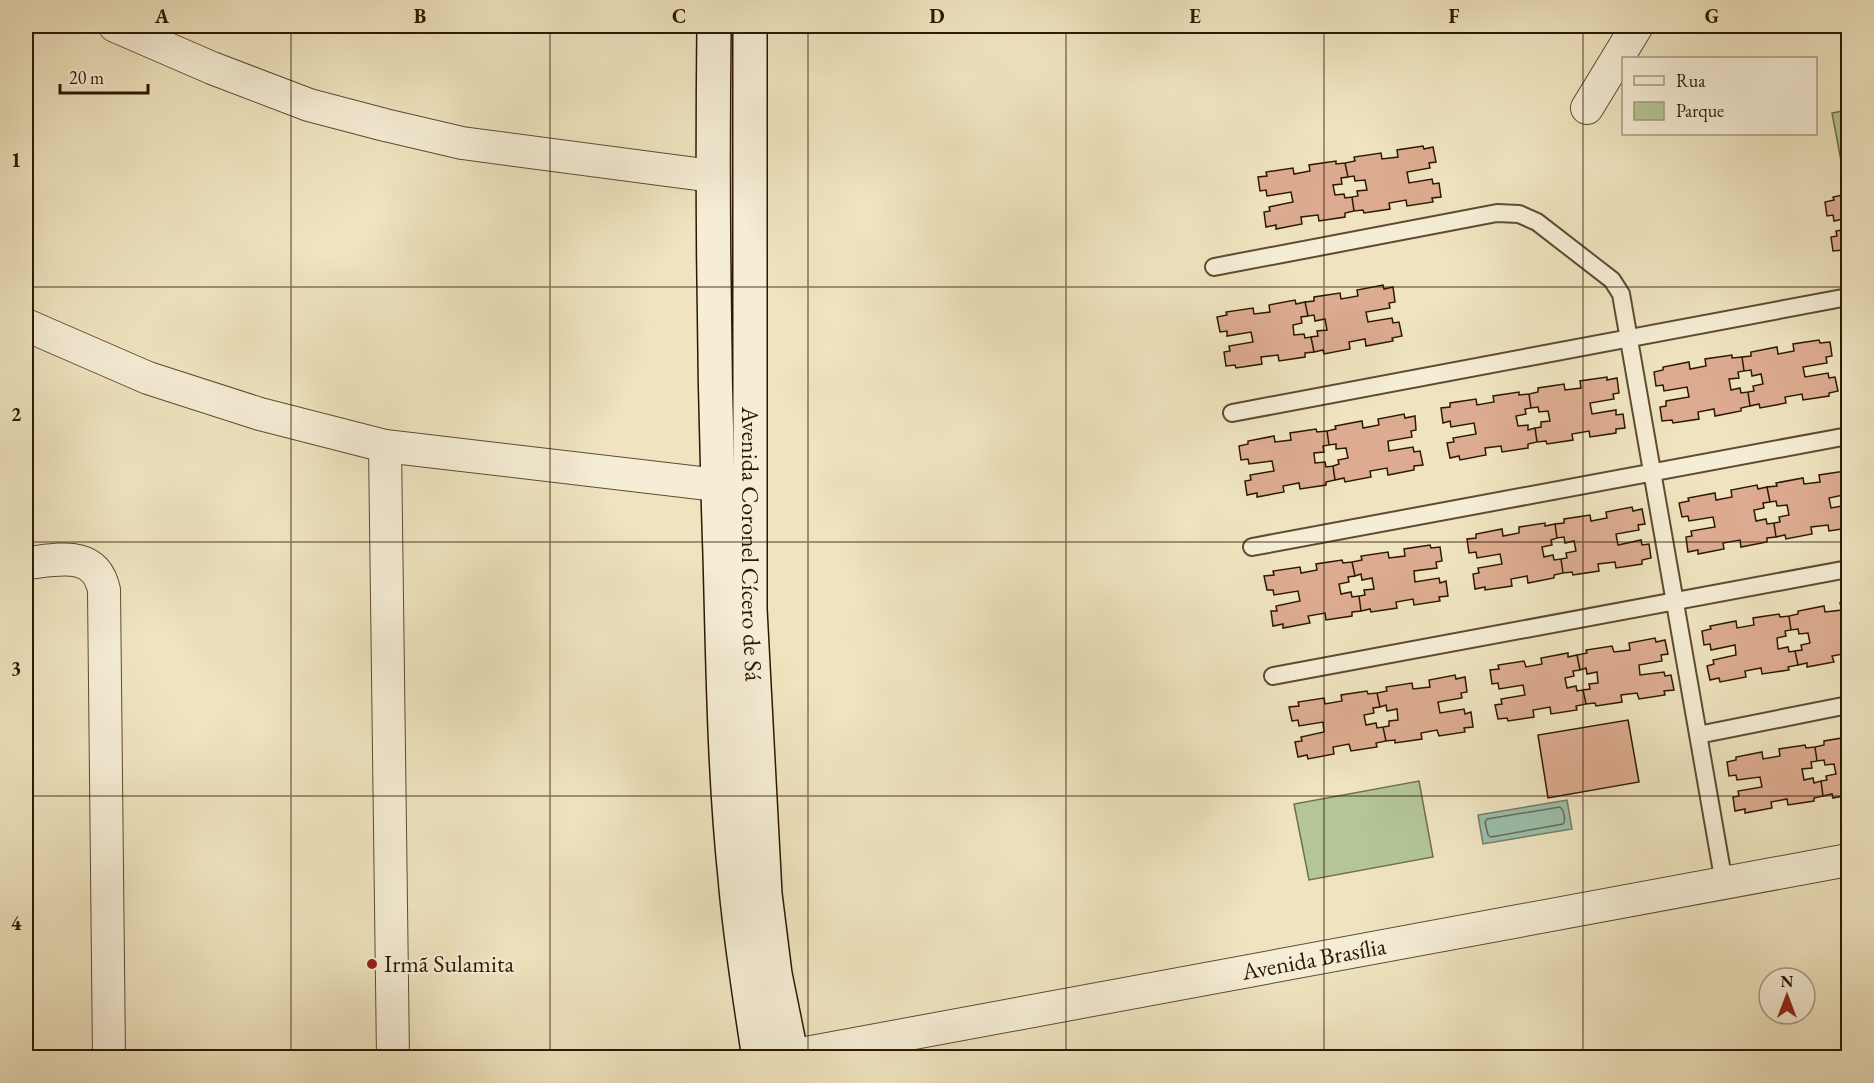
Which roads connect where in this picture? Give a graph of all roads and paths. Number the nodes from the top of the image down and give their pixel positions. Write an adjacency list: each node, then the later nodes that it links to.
1 (115, 26): 6 (street)
2 (714, 26): 6 (main road, Avenida Coronel Cícero de Sá)
3 (750, 26): 25 (main road, Avenida Coronel Cícero de Sá)
4 (1637, 26): 5 (street)
5 (1587, 108)
6 (712, 176): 15 (main road, Avenida Coronel Cícero de Sá)
7 (1214, 267): 10 (lane)
8 (1848, 297): 10 (lane)
9 (26, 325): 13 (street)
10 (1628, 339): 11 (lane); 14 (lane)
11 (1232, 413)
12 (1848, 436): 14 (lane)
13 (385, 446): 15 (street); 27 (street)
14 (1652, 473): 16 (lane); 19 (lane)
15 (717, 485): 25 (main road, Avenida Coronel Cícero de Sá)
16 (1252, 546)
17 (26, 563): 26 (street)
18 (1848, 569): 19 (lane)
19 (1674, 602): 20 (lane); 22 (lane)
20 (1273, 676)
21 (1848, 705): 22 (lane)
22 (1698, 735): 24 (lane)
23 (1848, 860): 24 (street, Avenida Brasília)
24 (1724, 883): 25 (street, Avenida Brasília)
25 (780, 1057)
26 (109, 1058)
27 (393, 1058)

